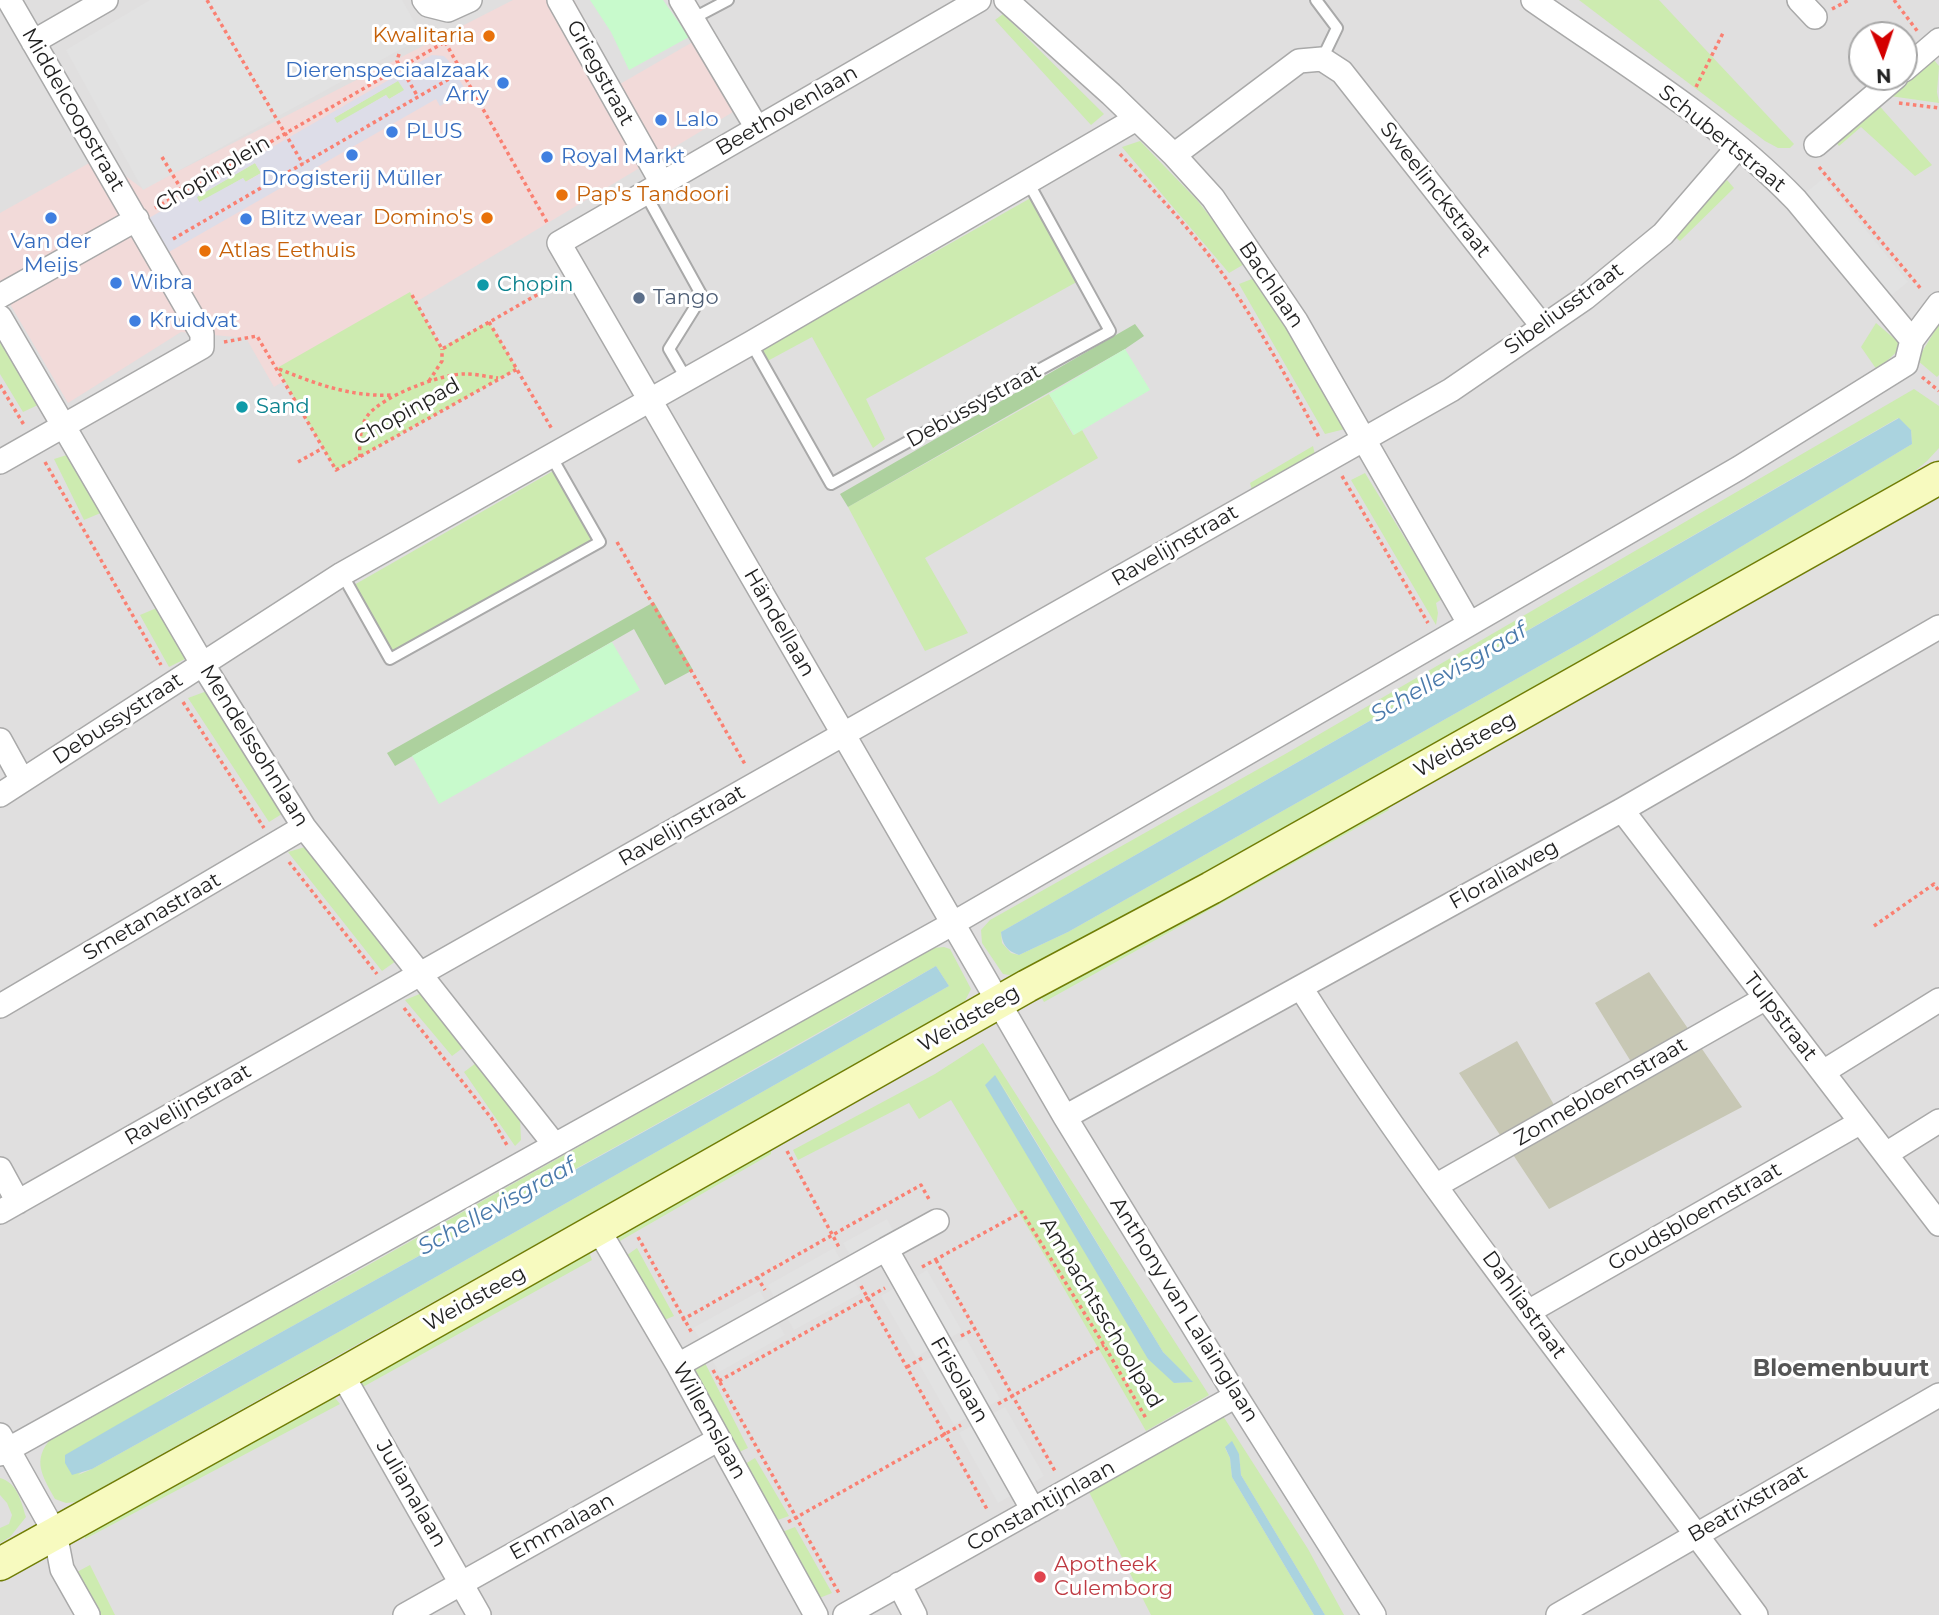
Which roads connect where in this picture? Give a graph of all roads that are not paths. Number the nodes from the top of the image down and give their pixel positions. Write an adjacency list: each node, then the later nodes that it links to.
1 (9, 0): 15 (street, Middelcoopstraat)
2 (106, 0): 15 (street)
3 (470, 0): 11 (street)
4 (559, 0): 25 (street, Griegstraat)
5 (728, 0): 12 (lane)
6 (979, 0): 20 (street, Beethovenlaan)
7 (1006, 0): 19 (street, Bachlaan)
8 (1316, 0): 17 (lane)
9 (1533, 0): 22 (street, Schubertstraat)
10 (1799, 0): 13 (street)
11 (432, 5)
12 (687, 10): 20 (street)
13 (1815, 17)
14 (1939, 40): 16 (street)
15 (33, 42): 26 (street, Middelcoopstraat)
16 (1918, 58)
17 (1322, 59): 23 (street); 31 (street, Sweelinckstraat)
18 (1880, 91): 21 (street)
19 (1136, 119): 23 (street, Bachlaan); 24 (street, Debussystraat)
20 (757, 128): 25 (street, Beethovenlaan)
21 (1816, 145)
22 (1738, 147): 31 (street, Sibeliusstraat); 32 (street, Schubertstraat)
23 (1174, 155): 37 (street, Bachlaan)
24 (1028, 182): 33 (street, Debussystraat); 33 (lane, Debussystraat)
25 (654, 188): 27 (street, Beethovenlaan); 34 (lane)
26 (137, 219): 28 (street); 36 (street, Chopinplein)
27 (559, 243): 35 (street, Händellaan)
28 (0, 296)
29 (1938, 306): 32 (street)
30 (0, 317): 36 (street, Mendelssohnlaan)
31 (1543, 327): 37 (street, Sibeliusstraat)
32 (1912, 340): 42 (street)
33 (751, 343): 34 (street, Debussystraat)
34 (687, 380): 35 (street, Debussystraat)
35 (650, 401): 38 (street, Debussystraat); 45 (street, Händellaan)
36 (65, 426): 39 (street); 44 (street, Mendelssohnlaan)
37 (1363, 439): 42 (street, Bachlaan); 45 (street, Ravelijnstraat)
38 (556, 452): 41 (street, Debussystraat); 41 (lane)
39 (0, 462)
40 (1939, 478): 56 (street, Weidsteeg)
41 (342, 574): 44 (street, Debussystraat)
42 (1469, 623): 51 (street)
43 (1939, 628): 49 (street, Floraliaweg)
44 (203, 665): 47 (street, Debussystraat); 50 (street, Mendelssohnlaan)
45 (843, 734): 51 (street, Händellaan); 52 (street, Ravelijnstraat)
46 (0, 740): 47 (street)
47 (22, 780): 48 (street, Debussystraat)
48 (0, 794)
49 (1622, 810): 53 (street, Floraliaweg); 54 (street, Tulpstraat)
50 (304, 828): 52 (street, Mendelssohnlaan); 57 (street, Smetanastraat)
51 (952, 923): 56 (street, Händellaan); 62 (street)
52 (419, 975): 62 (street, Mendelssohnlaan); 66 (street, Ravelijnstraat)
53 (1301, 988): 59 (street, Floraliaweg); 65 (street, Dahliastraat)
54 (1766, 998): 58 (street, Tulpstraat); 65 (street, Zonnebloemstraat)
55 (1939, 1000): 58 (street)
56 (999, 1003): 59 (street, Anthony van Lalainglaan); 69 (street, Weidsteeg)
57 (0, 1006)
58 (1823, 1072): 61 (street, Tulpstraat)
59 (1065, 1117): 75 (street, Anthony van Lalainglaan)
60 (1939, 1121): 63 (street)
61 (1861, 1122): 63 (street, Tulpstraat); 71 (street, Goudsbloemstraat)
62 (554, 1144): 77 (street)
63 (1886, 1154): 68 (street, Tulpstraat)
64 (0, 1170): 66 (street)
65 (1437, 1185): 71 (street, Dahliastraat)
66 (9, 1207)
67 (940, 1223): 70 (street)
68 (1939, 1224)
69 (598, 1229): 72 (street, Willemslaan); 73 (street, Weidsteeg)
70 (886, 1249): 72 (street); 78 (street, Frisolaan)
71 (1528, 1312): 80 (street, Dahliastraat)
72 (678, 1365): 76 (street, Willemslaan)
73 (342, 1374): 79 (street, Weidsteeg); 82 (street, Julianalaan)
74 (1939, 1395): 80 (street, Beatrixstraat)
75 (1236, 1396): 78 (street, Constantijnlaan); 90 (street, Anthony van Lalainglaan)
76 (719, 1439): 82 (street, Emmalaan); 88 (street, Willemslaan)
77 (3, 1446): 79 (street)
78 (1033, 1510): 83 (street, Constantijnlaan)
79 (55, 1533): 81 (street, Weidsteeg); 85 (street)
80 (1696, 1534): 91 (street, Beatrixstraat); 92 (street, Dahliastraat)
81 (0, 1564)
82 (461, 1583): 86 (street, Emmalaan); 87 (street, Julianalaan)
83 (899, 1584): 84 (street, Constantijnlaan); 89 (street)
84 (847, 1614)
85 (88, 1615)
86 (405, 1615)
87 (479, 1615)
88 (816, 1615)
89 (915, 1615)
90 (1374, 1615)
91 (1558, 1615)
92 (1756, 1615)

